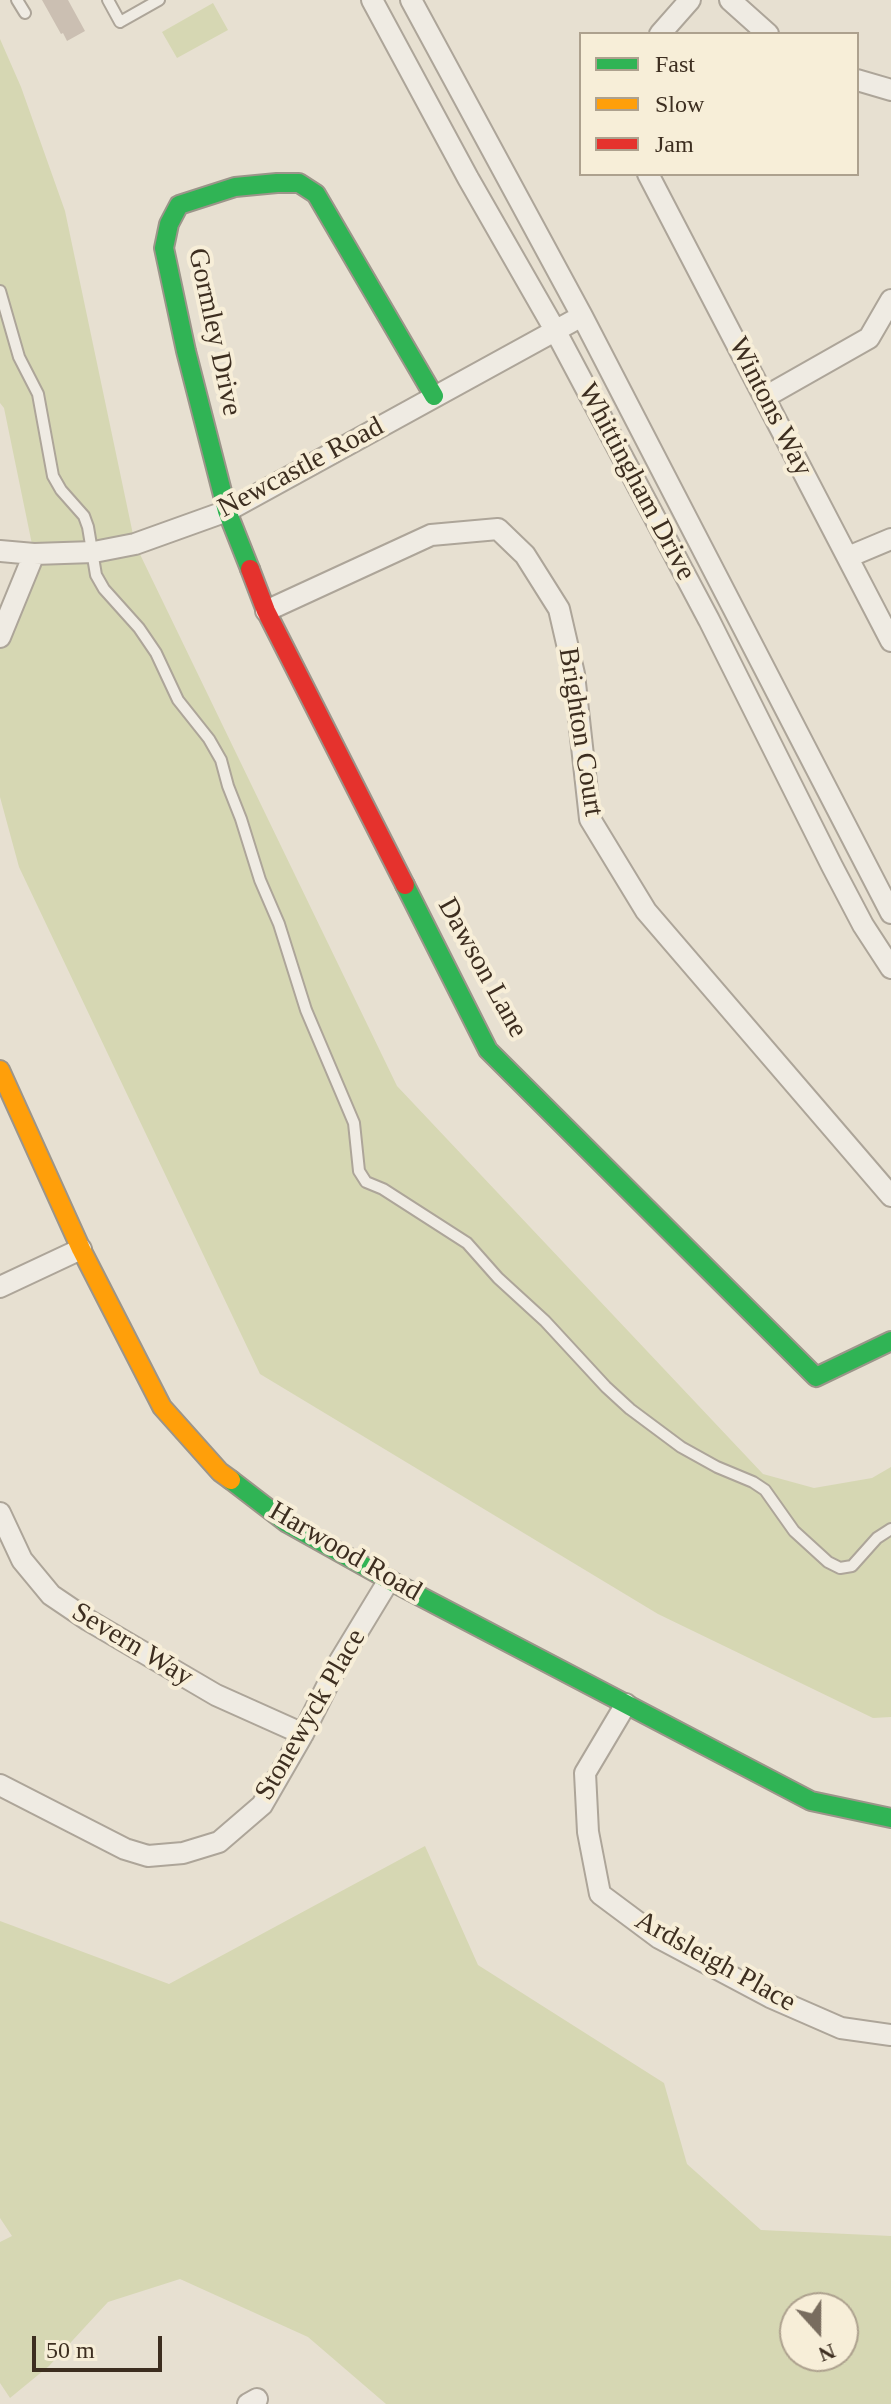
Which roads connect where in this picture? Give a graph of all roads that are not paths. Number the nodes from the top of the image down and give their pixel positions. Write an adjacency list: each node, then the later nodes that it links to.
1 (17, 0): 8 (lane)
2 (108, 0): 3 (lane)
3 (159, 0)
4 (372, 0): 17 (street, Whittingham Drive)
5 (411, 0): 16 (street, Whittingham Drive)
6 (690, 0): 9 (street)
7 (730, 0): 10 (street)
8 (25, 13)
9 (662, 32)
10 (766, 32)
11 (859, 81): 12 (street)
12 (891, 90)
13 (649, 176): 19 (street, Wintons Way)
14 (0, 291): 23 (lane)
15 (891, 300): 19 (street)
16 (582, 316): 17 (street, Newcastle Road); 30 (street, Whittingham Drive)
17 (555, 330): 18 (street, Newcastle Road); 31 (street, Whittingham Drive)
18 (434, 396): 20 (street, Newcastle Road); 20 (street, Gormley Drive)
19 (765, 397): 25 (street, Wintons Way)
20 (227, 511): 23 (street, Newcastle Road); 26 (street, Dawson Lane)
21 (891, 539): 25 (street)
22 (0, 551): 24 (street, Newcastle Road)
23 (92, 552): 24 (street, Newcastle Road); 38 (lane)
24 (34, 554): 28 (street)
25 (848, 557): 27 (street, Wintons Way)
26 (266, 611): 33 (street, Brighton Court); 36 (street, Dawson Lane)
27 (884, 611): 29 (street, Wintons Way)
28 (0, 637)
29 (891, 641)
30 (891, 913)
31 (891, 968)
32 (0, 1070): 34 (street, Harwood Road)
33 (891, 1196)
34 (81, 1249): 35 (street); 39 (street, Harwood Road)
35 (0, 1287)
36 (891, 1341)
37 (0, 1513): 41 (street, Severn Way)
38 (891, 1529)
39 (389, 1580): 40 (street, Harwood Road); 41 (street, Stonewyck Place)
40 (626, 1704): 43 (street, Harwood Road); 44 (street, Ardsleigh Place)
41 (303, 1734): 42 (street, Stonewyck Place)
42 (0, 1785)
43 (891, 1818)
44 (891, 2035)

